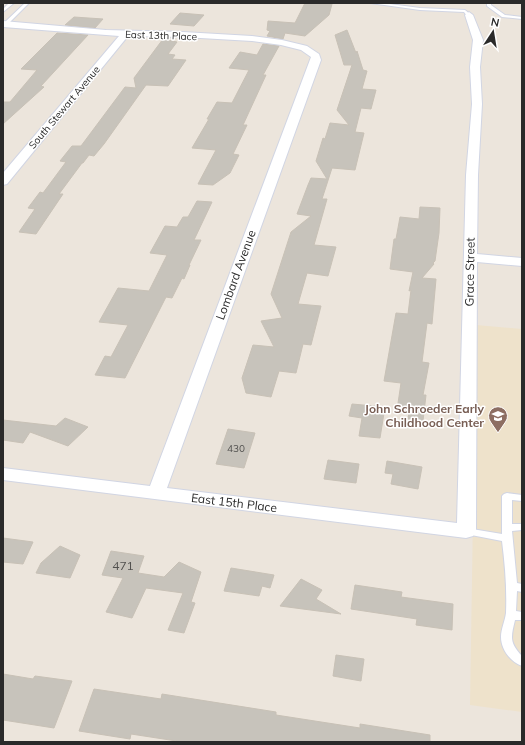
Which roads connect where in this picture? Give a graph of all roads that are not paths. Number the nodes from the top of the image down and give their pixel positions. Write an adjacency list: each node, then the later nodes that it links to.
1 (12, 3): 5 (lane)
2 (27, 3): 8 (lane)
3 (372, 3): 6 (lane)
4 (489, 3): 7 (lane)
5 (3, 11)
6 (469, 15): 12 (street, Grace Street)
7 (522, 18)
8 (4, 25): 9 (street, East 13th Place)
9 (125, 34): 10 (street, East 13th Place); 11 (street, South Stewart Avenue)
10 (316, 56): 15 (street, Lombard Avenue)
11 (3, 181)
12 (471, 257): 13 (street); 18 (street, Grace Street)
13 (522, 262)
14 (3, 474): 15 (street, East 15th Place)
15 (156, 493): 18 (street, East 15th Place)
16 (522, 498): 19 (lane)
17 (522, 527): 19 (lane)
18 (466, 531): 19 (lane)
19 (507, 533): 20 (lane)
20 (517, 587): 21 (lane)
21 (517, 615): 22 (lane)
22 (522, 661)

